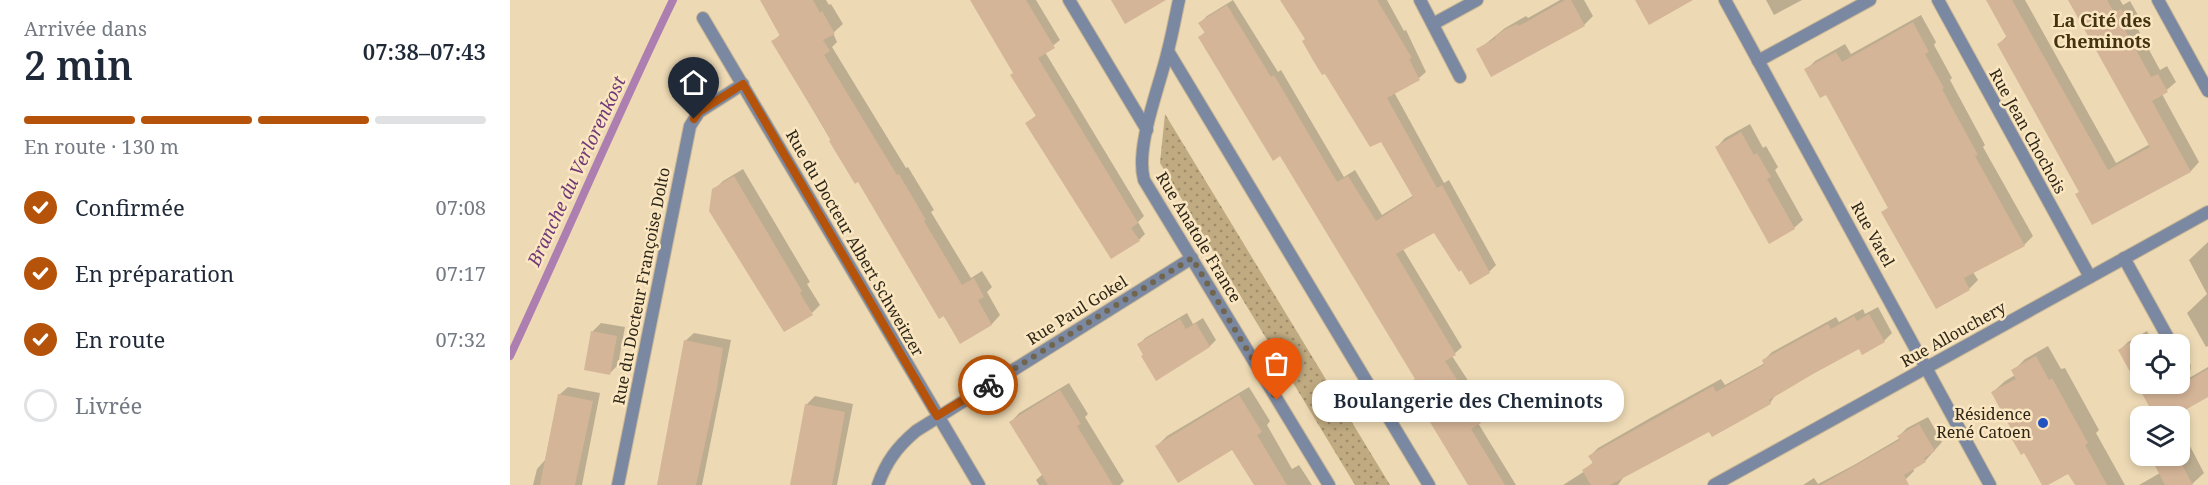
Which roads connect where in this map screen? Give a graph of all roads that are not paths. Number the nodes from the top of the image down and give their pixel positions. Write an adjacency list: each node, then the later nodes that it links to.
1 (1069, 0): 16 (street)
2 (1179, 0): 11 (street, Rue Anatole France)
3 (1420, 0): 10 (street)
4 (1477, 0): 10 (street)
5 (1725, 0): 12 (street, Rue Vatel)
6 (1870, 0): 12 (street)
7 (1938, 0): 20 (street, Rue Jean Chochois)
8 (2158, 0): 15 (street)
9 (703, 18): 14 (street, Rue du Docteur Albert Schweitzer)
10 (1433, 24): 13 (street)
11 (1168, 51): 16 (street, Rue Anatole France); 28 (street)
12 (1758, 61): 22 (street, Rue Vatel)
13 (1461, 76)
14 (743, 84): 23 (street, Rue du Docteur Albert Schweitzer); 24 (street, Rue du Docteur Françoise Dolto)
15 (2208, 90)
16 (1147, 130): 18 (street, Rue Anatole France)
17 (2208, 212): 19 (street, Rue Allouchery)
18 (1192, 258): 23 (street, Rue Paul Gokel); 27 (street, Rue Anatole France)
19 (2124, 258): 20 (street, Rue Allouchery); 21 (street)
20 (2090, 277): 22 (street, Rue Allouchery)
21 (2166, 334)
22 (1927, 368): 29 (street, Rue Allouchery); 30 (street, Rue Vatel)
23 (937, 416): 25 (street, Rue Paul Gokel); 26 (street, Rue du Docteur Albert Schweitzer)
24 (618, 485)
25 (878, 485)
26 (979, 485)
27 (1329, 485)
28 (1430, 485)
29 (1714, 485)
30 (1990, 485)

